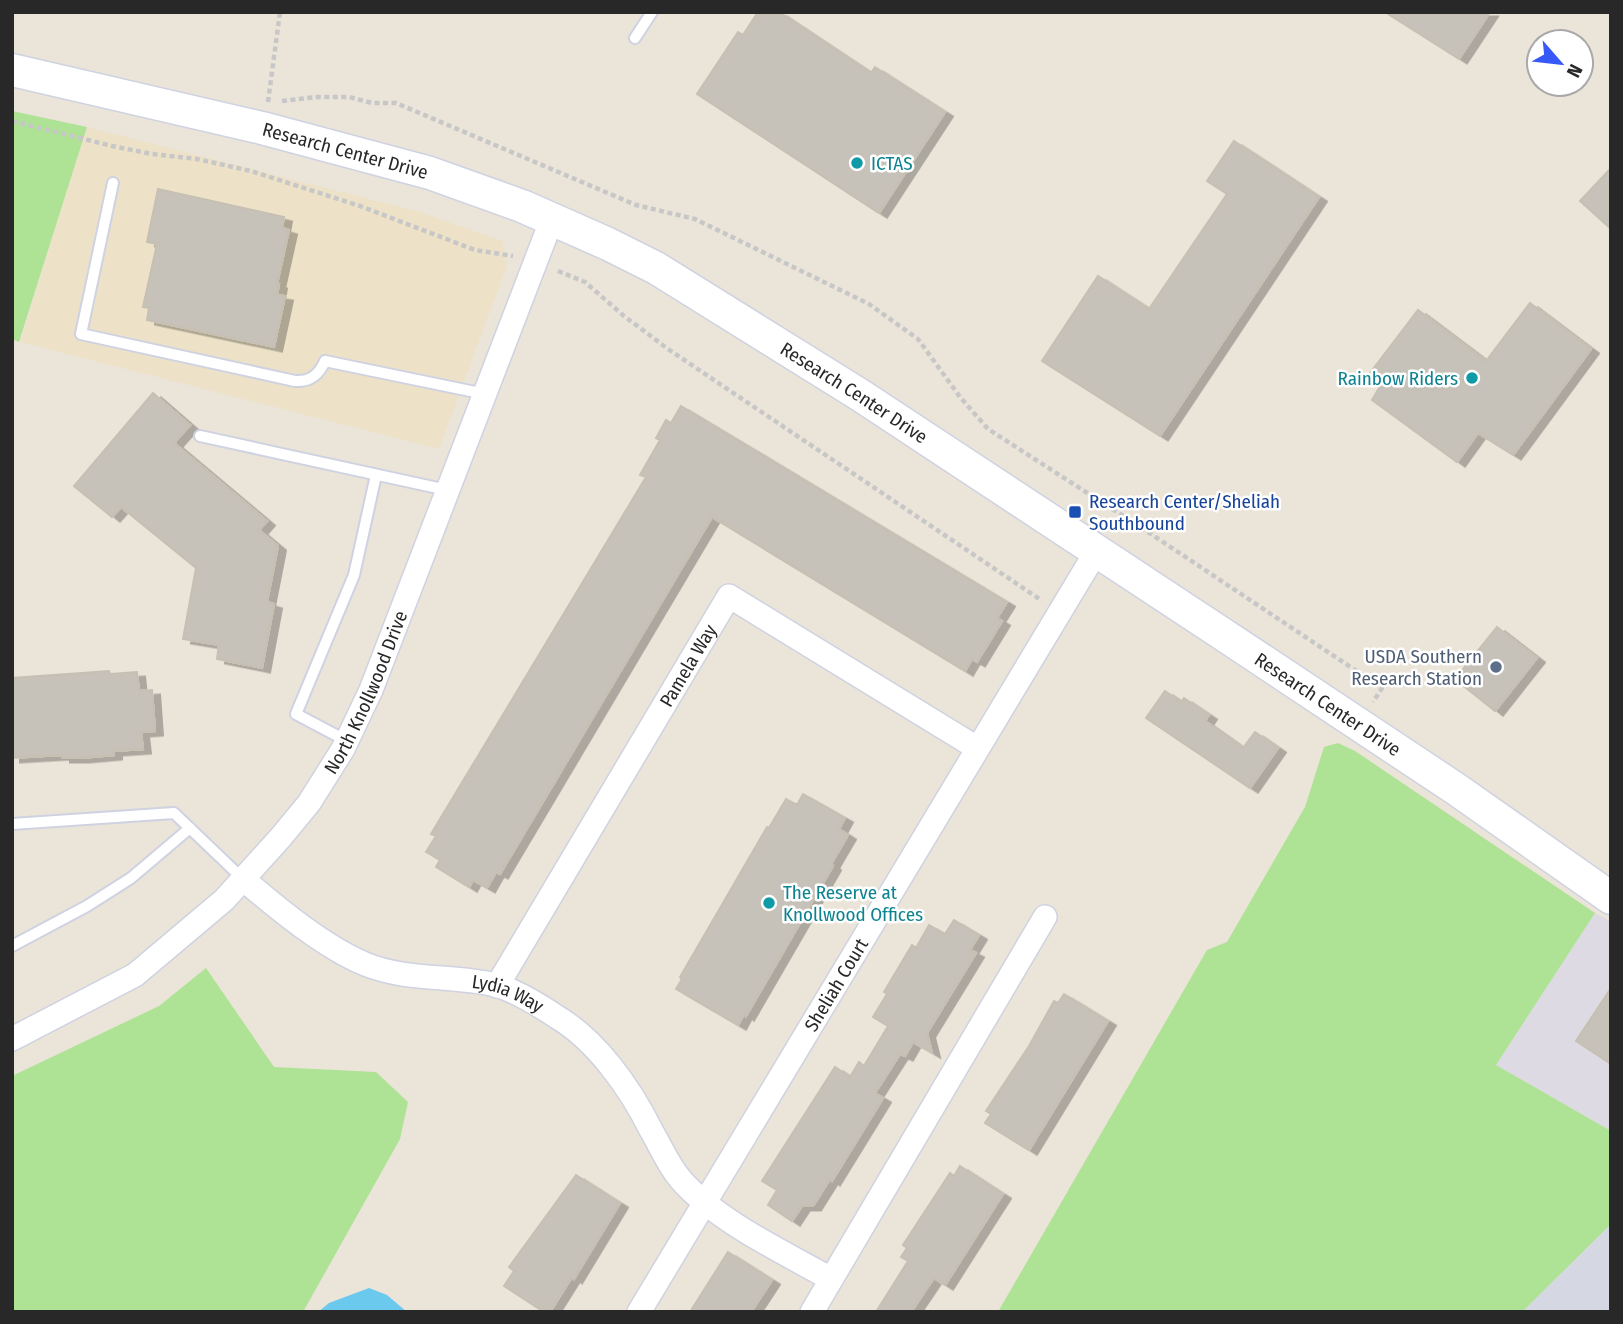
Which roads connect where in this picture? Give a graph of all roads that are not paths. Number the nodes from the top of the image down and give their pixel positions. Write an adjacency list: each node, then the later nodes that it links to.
1 (652, 12): 2 (lane)
2 (635, 38)
3 (12, 70): 5 (main road, Research Center Drive)
4 (113, 183): 6 (lane)
5 (552, 219): 6 (street, North Knollwood Drive); 10 (main road, Research Center Drive)
6 (485, 394): 9 (street, North Knollwood Drive)
7 (200, 436): 8 (lane)
8 (376, 475): 9 (lane); 11 (lane)
9 (447, 491): 11 (street, North Knollwood Drive)
10 (1096, 552): 12 (street, Sheliah Court); 16 (main road, Research Center Drive)
11 (347, 741): 15 (street, North Knollwood Drive)
12 (977, 748): 19 (street, Pamela Way); 21 (street, Sheliah Court)
13 (12, 824): 14 (lane)
14 (190, 828): 15 (lane); 18 (lane)
15 (243, 879): 19 (street, Lydia Way); 20 (street, North Knollwood Drive)
16 (1611, 898)
17 (1045, 917): 22 (street)
18 (12, 946)
19 (497, 986): 21 (street, Lydia Way)
20 (12, 1039)
21 (704, 1203): 22 (street, Lydia Way); 23 (street, Sheliah Court)
22 (831, 1279): 24 (street)
23 (639, 1312)
24 (812, 1312)

